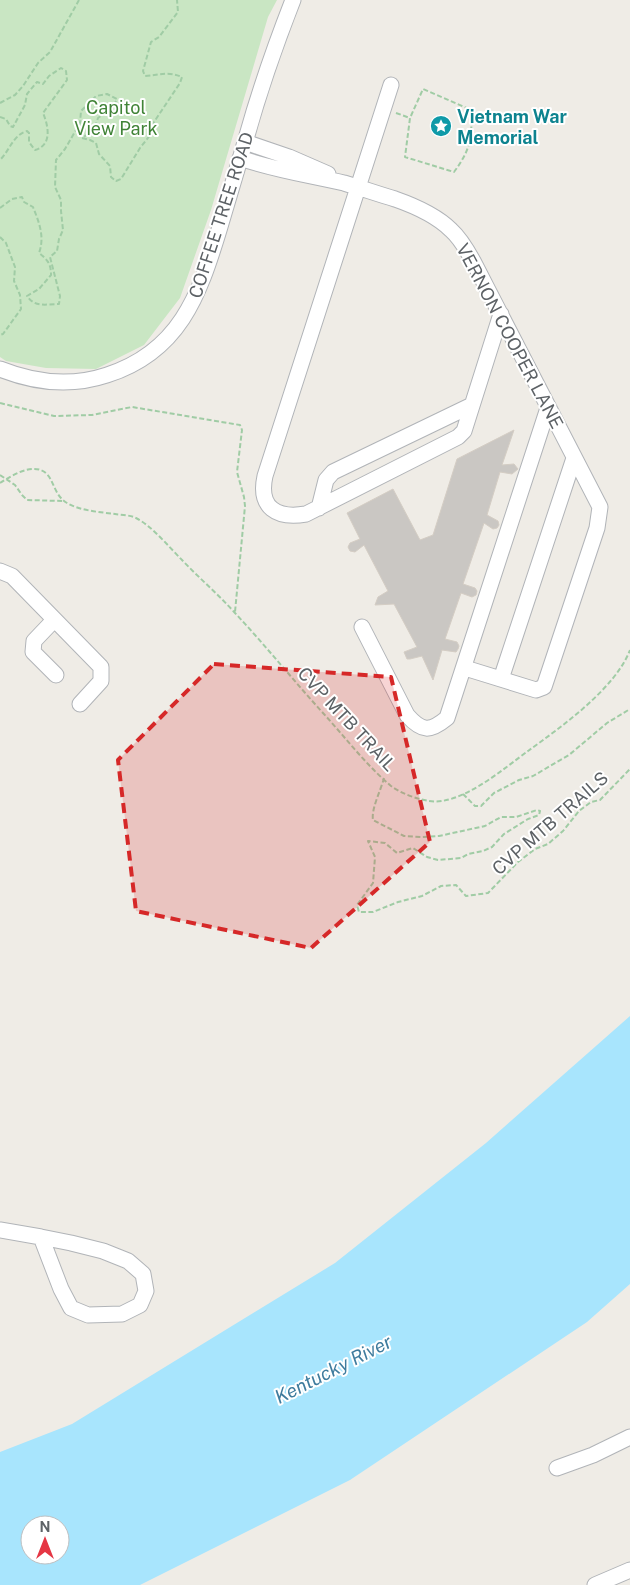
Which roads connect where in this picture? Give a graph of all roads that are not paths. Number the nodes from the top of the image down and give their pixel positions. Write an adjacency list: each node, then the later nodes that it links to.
1 (293, 0): 3 (street, COFFEE TREE ROAD)
2 (392, 84): 5 (street)
3 (245, 142): 4 (street, COFFEE TREE ROAD); 5 (street, VERNON COOPER LANE)
4 (240, 158): 5 (street, VERNON COOPER LANE); 7 (street, COFFEE TREE ROAD)
5 (359, 188): 6 (street, VERNON COOPER LANE); 11 (street)
6 (501, 314): 8 (street); 9 (street, VERNON COOPER LANE)
7 (0, 369)
8 (472, 405): 11 (street); 11 (street)
9 (548, 408): 10 (street, VERNON COOPER LANE); 15 (street)
10 (574, 458): 17 (street); 17 (street, VERNON COOPER LANE)
11 (319, 508)
12 (0, 571): 13 (street)
13 (54, 620): 16 (street); 18 (street)
14 (362, 627): 15 (street)
15 (464, 668): 17 (street)
16 (56, 675)
17 (501, 679)
18 (80, 704)
19 (0, 1230): 20 (street)
20 (41, 1237): 20 (street)
21 (630, 1436): 22 (street)
22 (557, 1468)
23 (630, 1570): 24 (street)
24 (595, 1585)

